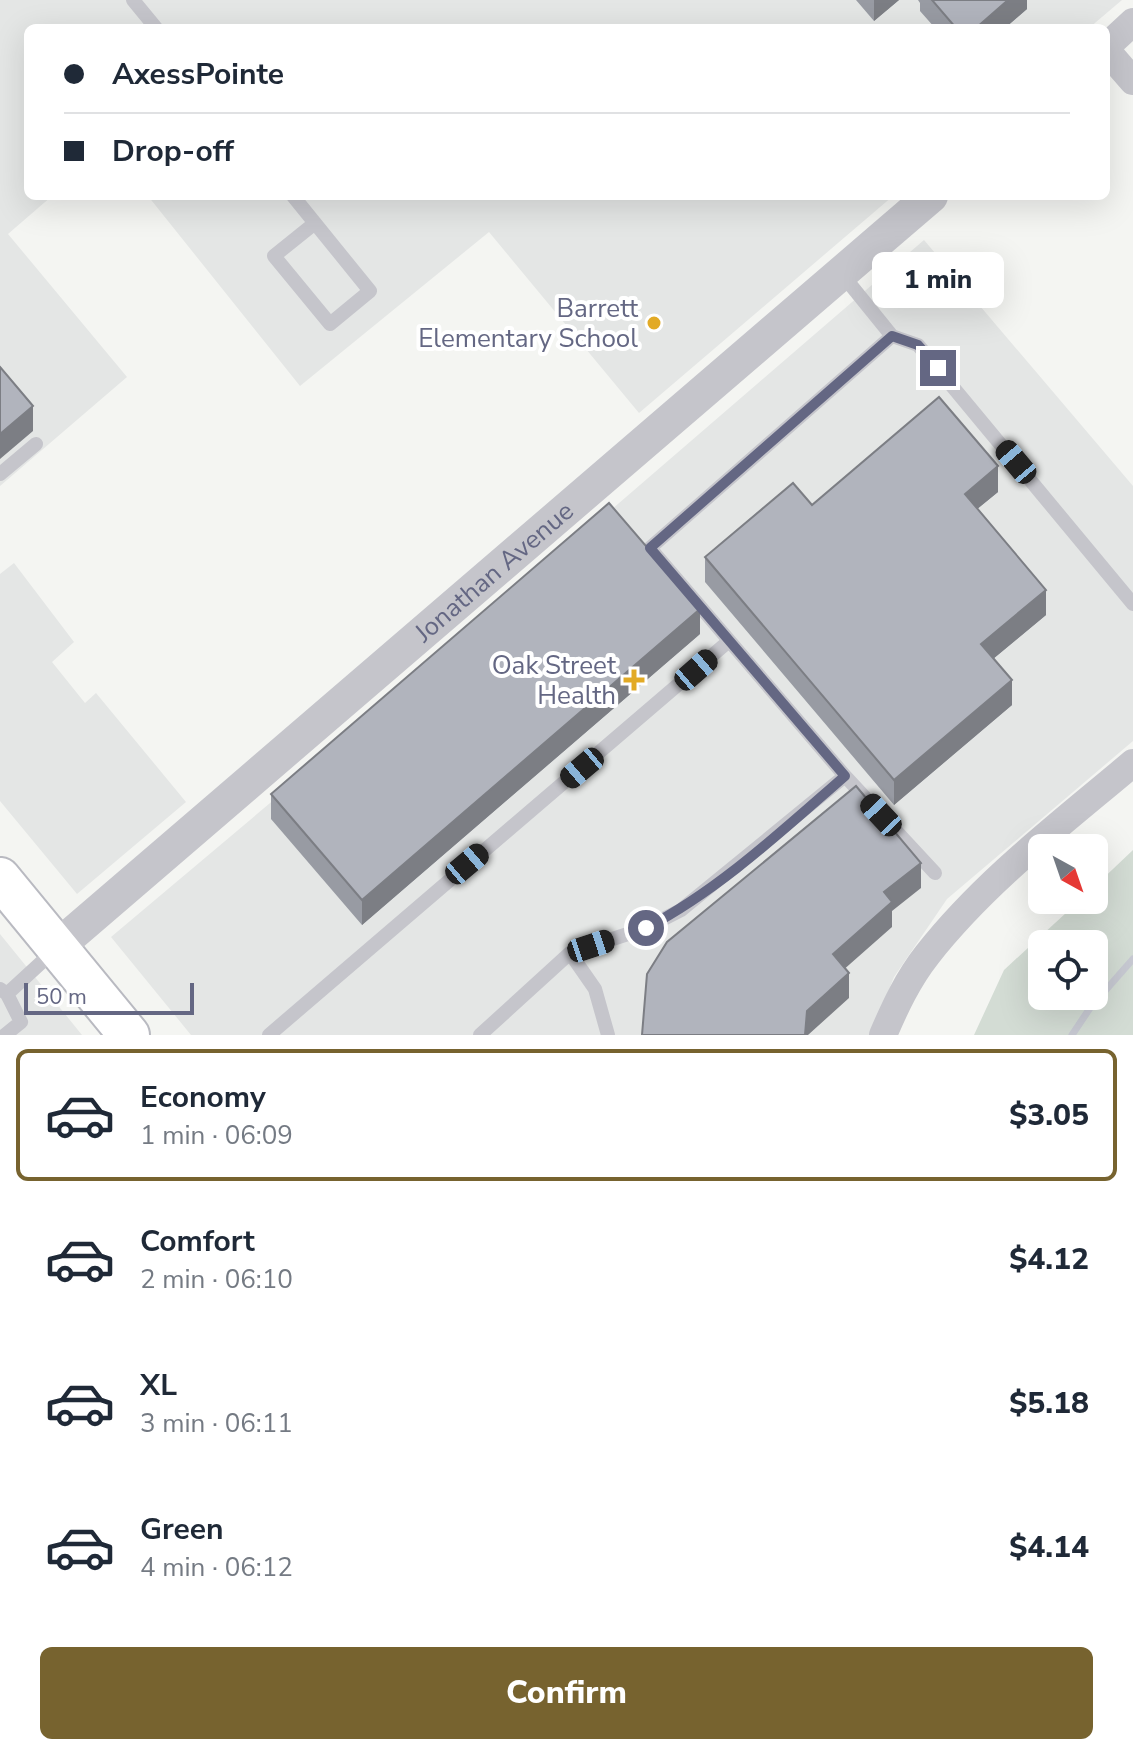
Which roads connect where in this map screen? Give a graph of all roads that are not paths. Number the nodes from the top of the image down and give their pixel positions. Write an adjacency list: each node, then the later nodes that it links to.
1 (133, 0): 3 (lane)
2 (1133, 22): 4 (street)
3 (153, 24)
4 (1110, 44)
5 (1110, 53): 6 (street)
6 (1133, 81)
7 (296, 200): 9 (lane)
8 (926, 200): 10 (street, Jonathan Avenue)
9 (315, 223): 9 (lane)
10 (840, 273): 11 (lane); 20 (street, Jonathan Avenue)
11 (892, 336): 14 (lane); 15 (lane)
12 (36, 444): 13 (lane)
13 (0, 474)
14 (1133, 604)
15 (729, 641): 17 (lane); 25 (lane)
16 (1133, 763): 28 (street)
17 (845, 776): 18 (lane); 21 (lane)
18 (935, 873)
19 (0, 878): 20 (main road)
20 (57, 947): 22 (lane); 24 (main road)
21 (570, 953): 26 (lane); 27 (lane)
22 (3, 992): 23 (lane)
23 (5, 1035)
24 (129, 1035)
25 (269, 1035)
26 (480, 1035)
27 (608, 1035)
28 (883, 1035)

